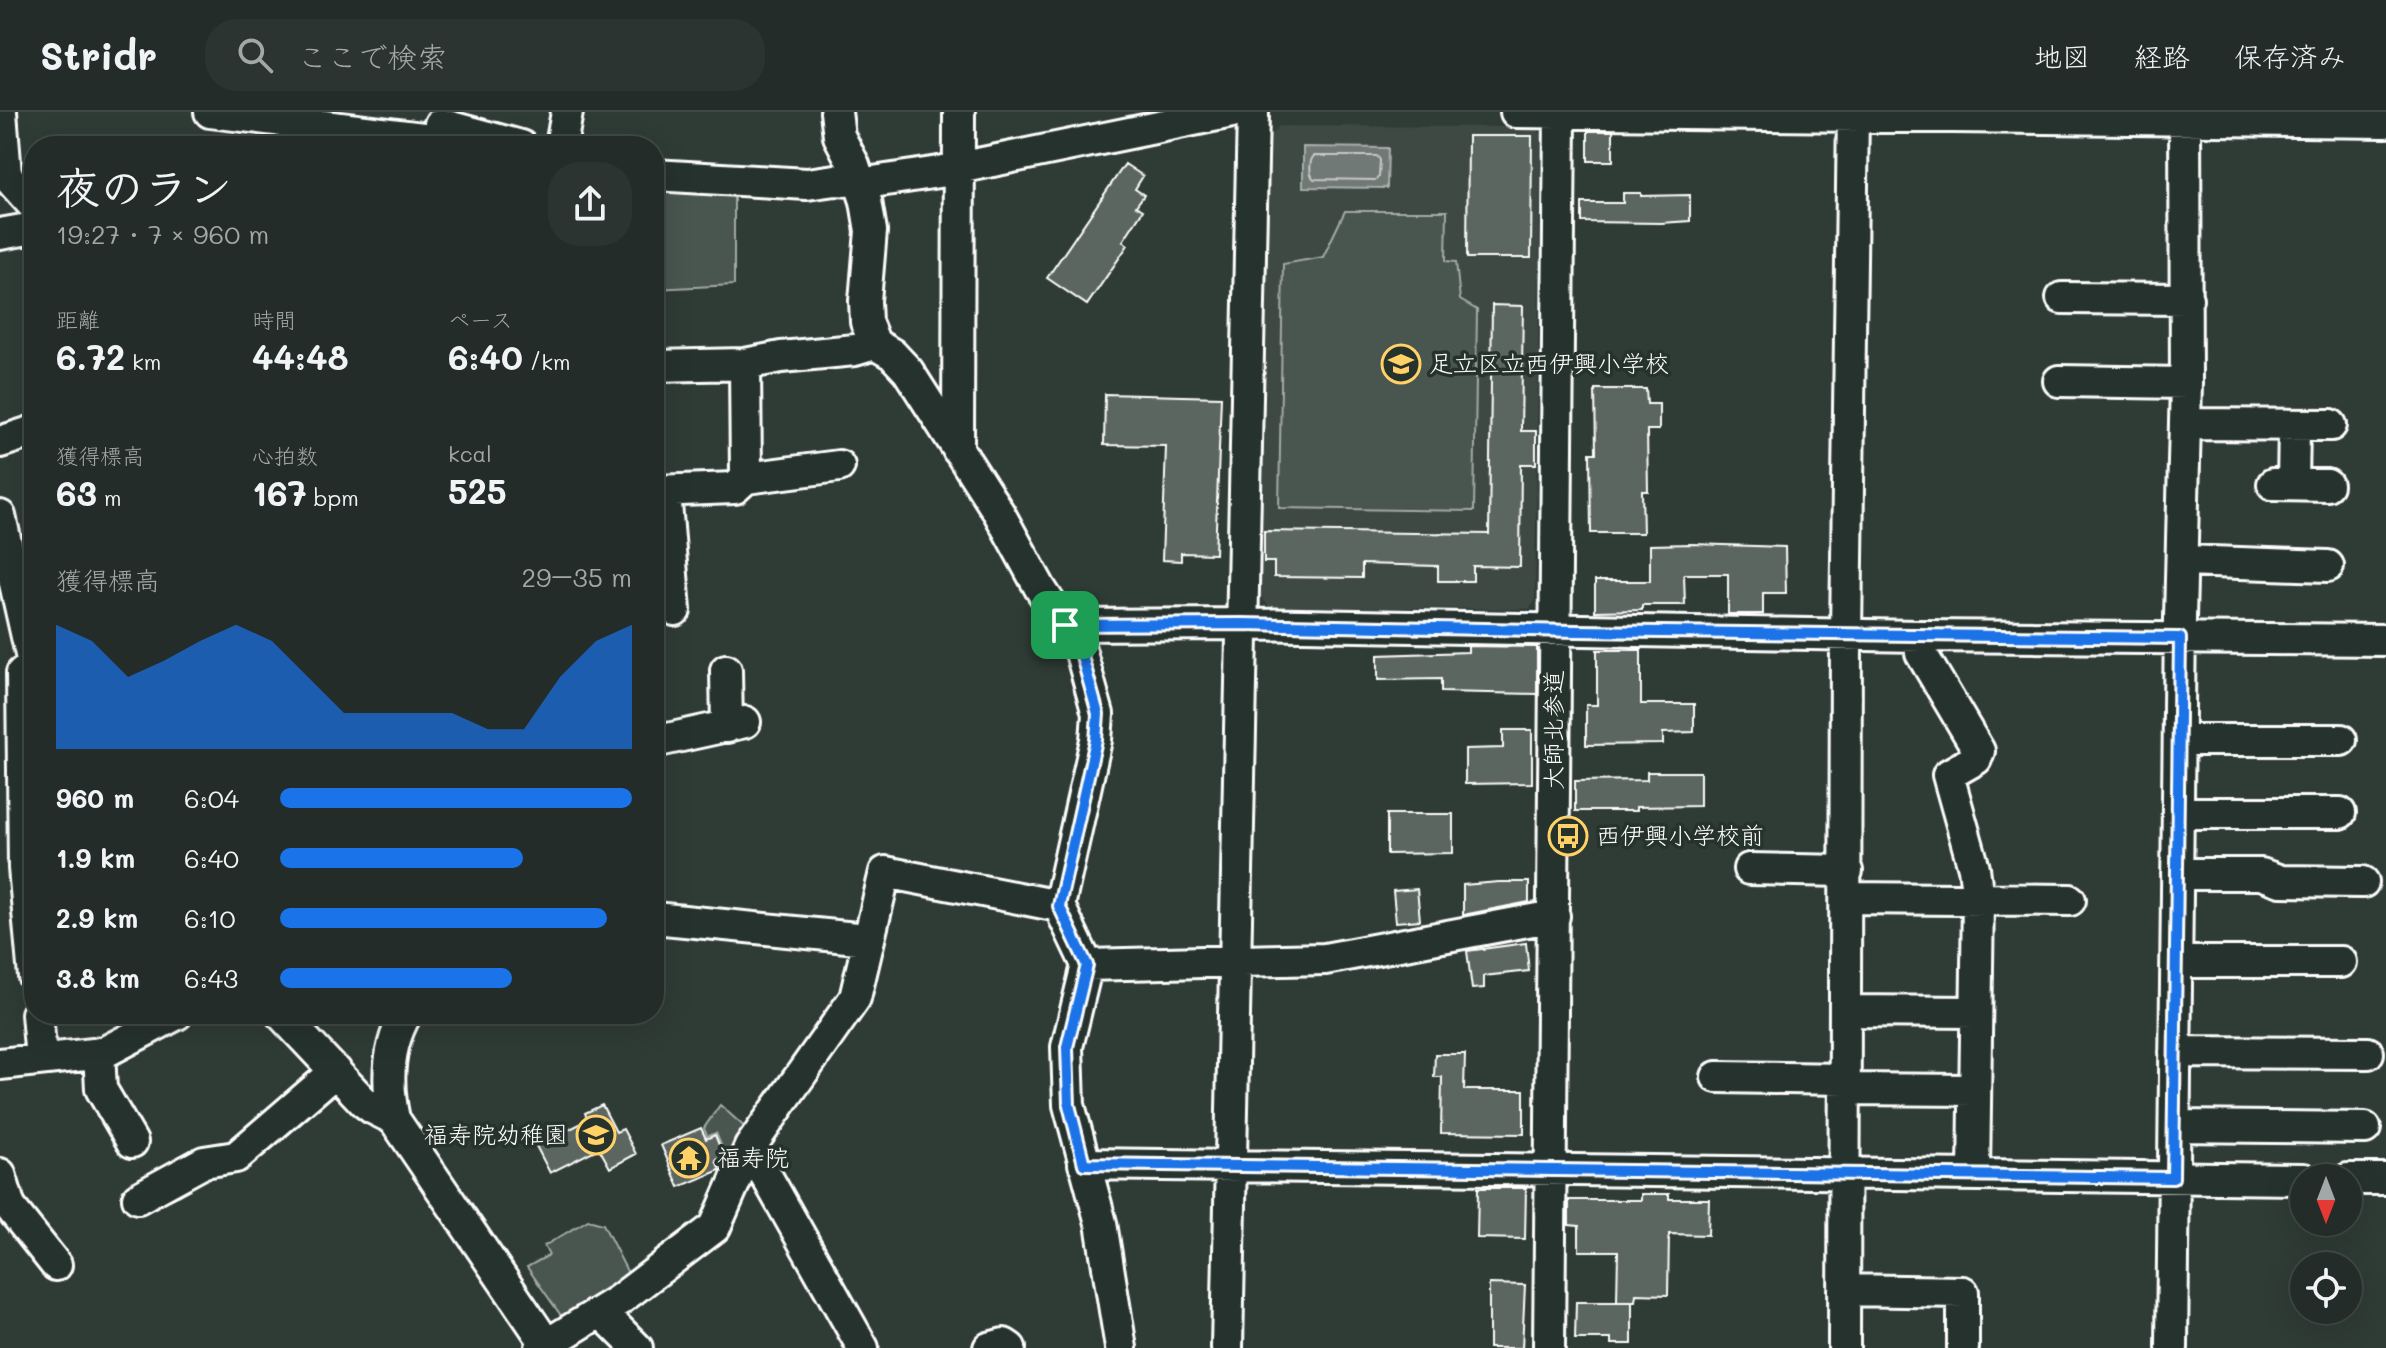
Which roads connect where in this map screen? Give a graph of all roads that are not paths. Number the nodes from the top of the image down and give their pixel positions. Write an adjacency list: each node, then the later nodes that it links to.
1 (1, 112): 20 (street)
2 (210, 112): 11 (street)
3 (567, 112): 16 (street)
4 (836, 112): 19 (street)
5 (959, 112): 17 (street)
6 (1232, 112): 17 (street)
7 (1253, 112): 46 (street)
8 (1516, 112): 9 (street)
9 (1560, 112): 10 (street); 47 (street, 大師北参道)
10 (1853, 114): 12 (street); 48 (street)
11 (266, 115): 14 (street)
12 (2184, 116): 13 (street); 24 (street)
13 (2386, 122)
14 (436, 130): 15 (street)
15 (468, 136)
16 (563, 136)
17 (958, 168): 19 (street); 35 (street)
18 (664, 176): 19 (street)
19 (859, 181): 25 (street)
20 (24, 195)
21 (24, 230): 22 (street)
22 (0, 234)
23 (2062, 298): 24 (street)
24 (2187, 299): 29 (street)
25 (875, 344): 26 (street); 35 (street)
26 (745, 364): 27 (street); 37 (street)
27 (664, 366)
28 (2059, 381): 29 (street)
29 (2186, 383): 30 (street)
30 (2186, 424): 31 (street); 42 (street)
31 (2294, 425): 32 (street); 38 (street)
32 (2331, 425)
33 (24, 434): 34 (street)
34 (0, 442)
35 (958, 451): 45 (street)
36 (839, 466): 37 (street)
37 (746, 478): 39 (street)
38 (2327, 485)
39 (664, 492)
40 (0, 516): 53 (street)
41 (664, 523): 44 (street)
42 (2183, 561): 43 (street); 50 (street)
43 (2328, 566)
44 (675, 610)
45 (1070, 624): 46 (street); 66 (street)
46 (1242, 624): 47 (street); 70 (street)
47 (1554, 631): 48 (street); 67 (street, 大師北参道)
48 (1846, 634): 49 (street); 63 (street)
49 (1920, 636): 50 (street); 64 (street)
50 (2180, 638): 51 (street); 55 (street)
51 (2386, 640)
52 (726, 670): 54 (street)
53 (22, 671): 59 (street)
54 (664, 740)
55 (2179, 740): 56 (street); 57 (street)
56 (2341, 740)
57 (2179, 813): 58 (street); 61 (street)
58 (2340, 813)
59 (24, 868)
60 (1749, 869): 63 (street)
61 (2177, 874): 62 (street); 71 (street)
62 (2363, 882)
63 (1847, 885): 64 (street); 74 (street)
64 (1978, 899): 65 (street); 75 (street)
65 (2070, 900)
66 (1059, 906): 69 (street); 73 (street)
67 (1554, 916): 70 (street); 96 (street, 大師北参道)
68 (664, 919): 69 (street)
69 (867, 939): 93 (street)
70 (1236, 961): 73 (street); 95 (street)
71 (2177, 962): 72 (street); 80 (street)
72 (2341, 962)
73 (1087, 965): 94 (street)
74 (1845, 1011): 75 (street); 87 (street)
75 (1976, 1012): 88 (street)
76 (38, 1024): 83 (street)
77 (157, 1024): 81 (street)
78 (291, 1024): 85 (street)
79 (400, 1024): 89 (street)
80 (2175, 1052): 82 (street); 90 (street)
81 (99, 1053): 83 (street); 92 (street)
82 (2368, 1053)
83 (41, 1059): 84 (street)
84 (0, 1064)
85 (336, 1071): 89 (street); 104 (street)
86 (1717, 1077): 87 (street)
87 (1845, 1084): 88 (street); 97 (street)
88 (1974, 1090): 99 (street)
89 (394, 1119): 108 (street)
90 (2175, 1126): 91 (street); 100 (street)
91 (2365, 1128)
92 (132, 1142)
93 (750, 1147): 107 (street); 110 (street)
94 (1084, 1164): 95 (street); 113 (street)
95 (1231, 1165): 96 (street); 114 (street)
96 (1551, 1171): 97 (street); 115 (street, 大師北参道)
97 (1844, 1172): 99 (street); 106 (street)
98 (0, 1174): 105 (street)
99 (1974, 1174): 100 (street)
100 (2173, 1178): 101 (street); 118 (street)
101 (2290, 1179)
102 (2362, 1179): 103 (street)
103 (2386, 1179)
104 (138, 1198)
105 (56, 1265)
106 (1844, 1290): 116 (street); 117 (street)
107 (601, 1312): 108 (street); 109 (street)
108 (544, 1346)
109 (637, 1348)
110 (863, 1348)
111 (989, 1348): 112 (street)
112 (1010, 1348)
113 (1121, 1348)
114 (1227, 1348)
115 (1549, 1348)
116 (1844, 1348)
117 (1963, 1348)
118 (2172, 1348)

